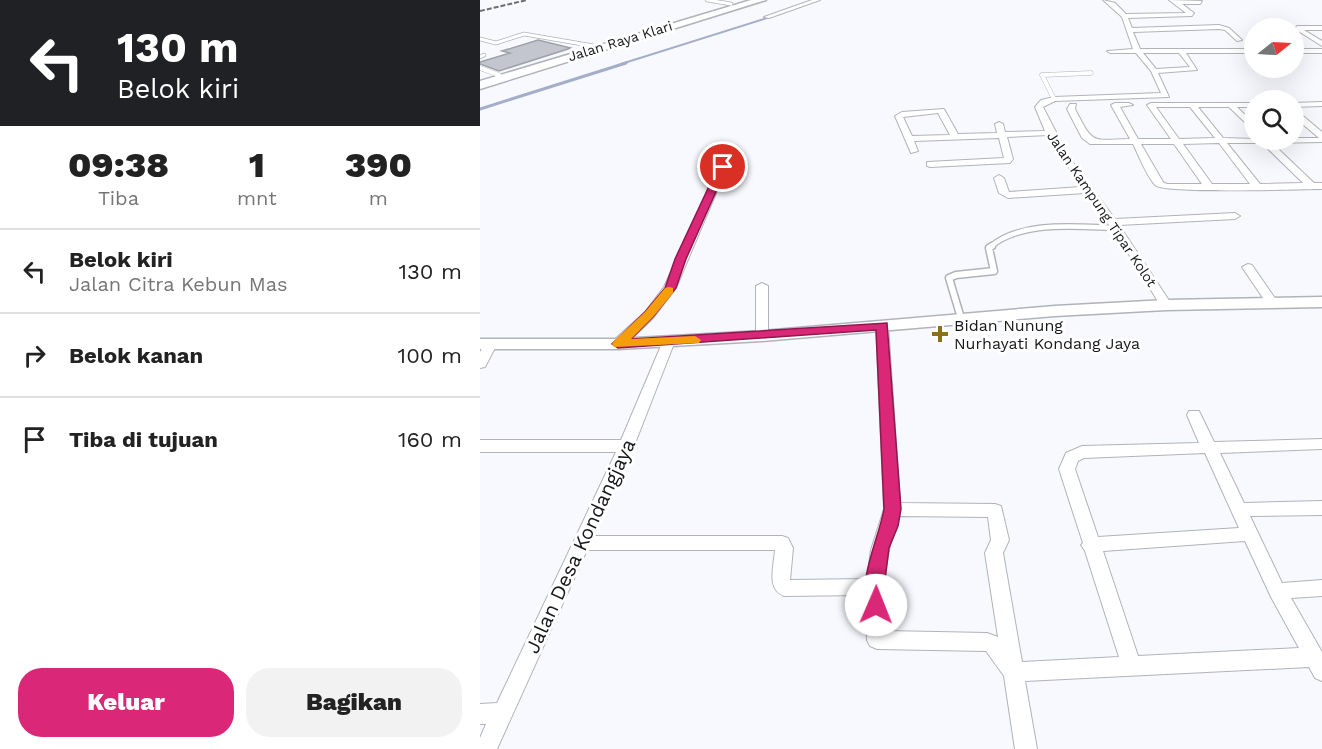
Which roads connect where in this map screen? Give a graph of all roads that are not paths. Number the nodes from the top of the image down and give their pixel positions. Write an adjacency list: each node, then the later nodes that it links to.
1 (707, 0): 8 (lane)
2 (746, 0): 8 (highway, Jalan Raya Klari)
3 (760, 0): 33 (highway, Jalan Raya Klari)
4 (817, 0): 11 (street)
5 (1106, 0): 10 (street)
6 (1174, 2): 7 (street); 9 (street)
7 (1200, 2)
8 (731, 4): 22 (highway, Jalan Raya Klari)
9 (1192, 14): 10 (street); 12 (street)
10 (1125, 16): 15 (street)
11 (767, 17)
12 (1216, 27): 15 (street); 20 (street)
13 (1304, 28): 14 (street)
14 (1322, 28)
15 (1131, 30): 24 (street)
16 (1304, 32): 17 (street)
17 (1312, 37): 18 (street); 21 (street)
18 (1322, 37)
19 (480, 39): 22 (lane)
20 (1239, 40)
21 (1322, 44)
22 (594, 45): 32 (highway, Jalan Raya Klari)
23 (1110, 51): 24 (street)
24 (1139, 51): 25 (street); 30 (street)
25 (1181, 51): 26 (street); 30 (street)
26 (1244, 51)
27 (1304, 51): 28 (street)
28 (1322, 51)
29 (480, 68): 32 (lane)
30 (1154, 71): 34 (street)
31 (1091, 73): 35 (lane)
32 (499, 75): 33 (highway, Jalan Raya Klari)
33 (480, 83)
34 (1166, 95): 35 (street); 36 (street)
35 (1054, 99): 47 (street, Jalan Kampung Tipar Kolot)
36 (1180, 104): 38 (street); 39 (street)
37 (1322, 104): 42 (street)
38 (1151, 105): 54 (street); 55 (street)
39 (1192, 105): 40 (street); 56 (street)
40 (1232, 105): 41 (street); 44 (street)
41 (1244, 105)
42 (1304, 105)
43 (1073, 106): 54 (street)
44 (1244, 118)
45 (1304, 122): 50 (street)
46 (999, 124): 48 (street)
47 (1048, 133): 48 (street); 66 (street, Jalan Kampung Tipar Kolot)
48 (1003, 135): 49 (street); 59 (street)
49 (955, 137): 51 (street); 51 (street)
50 (1322, 138): 52 (street)
51 (908, 139): 58 (street)
52 (1304, 139)
53 (1244, 140): 56 (street)
54 (1136, 141): 55 (street); 65 (street)
55 (1176, 141): 56 (street); 65 (street)
56 (1220, 141): 64 (street)
57 (1274, 150): 62 (street)
58 (914, 151)
59 (930, 164)
60 (723, 167): 79 (street)
61 (999, 178): 66 (street)
62 (1311, 186): 63 (street); 64 (street)
63 (1322, 186)
64 (1258, 187): 65 (street)
65 (1210, 188)
66 (1086, 190): 68 (street, Jalan Kampung Tipar Kolot)
67 (1235, 216): 68 (street)
68 (1114, 225): 73 (street, Jalan Kampung Tipar Kolot); 74 (lane)
69 (1248, 267): 72 (street)
70 (762, 286): 76 (street)
71 (1322, 302): 72 (street)
72 (1273, 304): 73 (street)
73 (1166, 305): 74 (street)
74 (961, 318): 75 (street)
75 (882, 325): 76 (street); 87 (street)
76 (762, 336): 77 (street)
77 (669, 341): 79 (street); 84 (street, Jalan Desa Kondangjaya)
78 (486, 344): 79 (street); 80 (street)
79 (618, 344)
80 (480, 364)
81 (1194, 415): 85 (street)
82 (1322, 444): 85 (street)
83 (480, 446): 84 (street)
84 (627, 446): 90 (street, Jalan Desa Kondangjaya)
85 (1208, 447): 88 (street); 91 (street)
86 (1322, 508): 88 (street)
87 (892, 509): 92 (street); 97 (street)
88 (1240, 510): 89 (street)
89 (1250, 534): 91 (street); 94 (street)
90 (581, 543): 92 (street); 98 (street, Jalan Desa Kondangjaya)
91 (1090, 545): 96 (street)
92 (875, 588): 97 (street)
93 (1322, 588): 94 (street)
94 (1277, 591): 95 (street)
95 (1318, 664): 96 (street)
96 (1132, 667): 97 (street)
97 (1013, 672): 101 (street)
98 (504, 713): 99 (street); 100 (street, Jalan Desa Kondangjaya)
99 (480, 714)
100 (486, 749)
101 (1026, 749)

